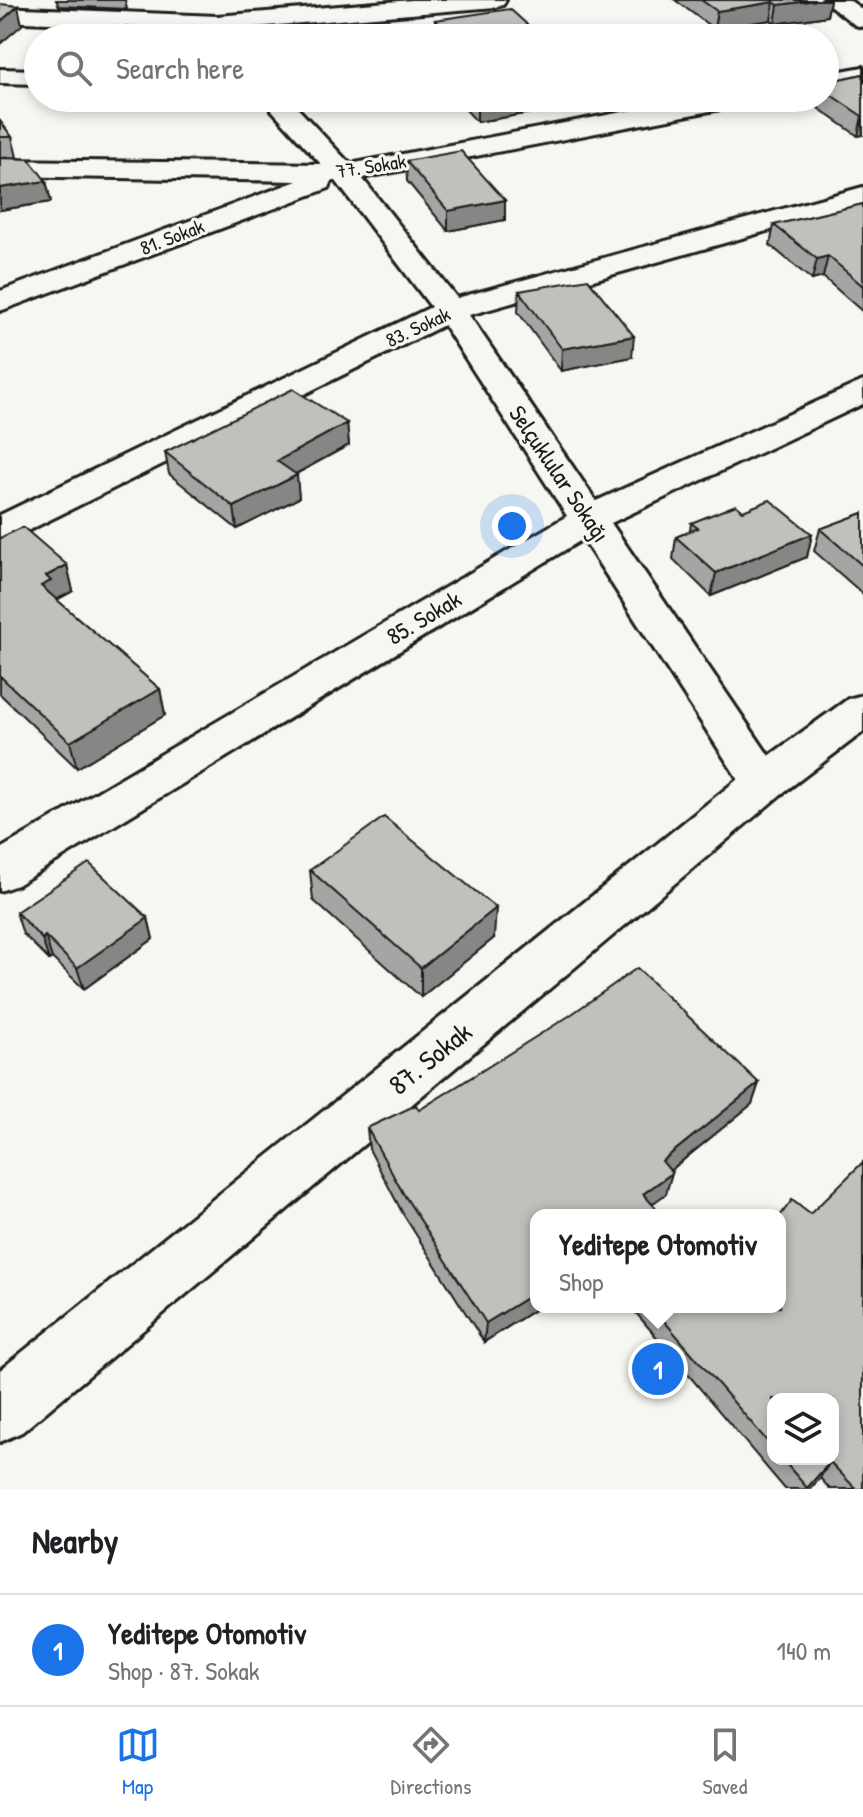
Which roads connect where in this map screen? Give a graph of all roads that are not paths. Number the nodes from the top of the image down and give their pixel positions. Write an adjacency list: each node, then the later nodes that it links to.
1 (202, 0): 7 (street)
2 (495, 0): 8 (street)
3 (834, 0): 5 (street)
4 (0, 14): 6 (street)
5 (863, 20)
6 (139, 24)
7 (218, 24)
8 (277, 24)
9 (863, 74): 12 (street)
10 (0, 76): 11 (street)
11 (24, 77)
12 (839, 78)
13 (287, 112): 16 (street, Selçuklular Sokağı)
14 (663, 112): 16 (street, 77. Sokak)
15 (0, 168): 16 (street, 77. Sokak)
16 (344, 173): 18 (street, 81. Sokak); 19 (street, Selçuklular Sokağı)
17 (863, 195): 19 (street, 83. Sokak)
18 (0, 302)
19 (450, 310): 21 (street, Selçuklular Sokağı); 22 (street, 83. Sokak)
20 (863, 391): 21 (street, 85. Sokak)
21 (589, 519): 24 (street, Selçuklular Sokağı); 25 (street, 85. Sokak)
22 (0, 530)
23 (863, 710): 24 (street, 87. Sokak)
24 (764, 783): 26 (street, 87. Sokak)
25 (0, 872)
26 (0, 1410)

